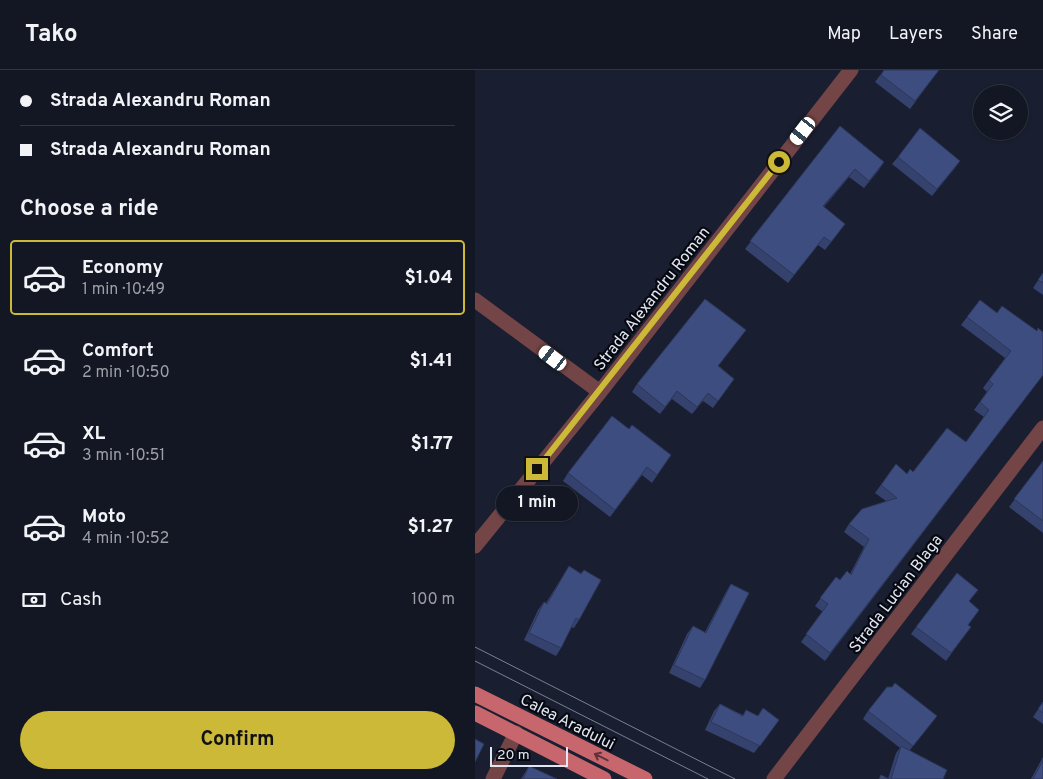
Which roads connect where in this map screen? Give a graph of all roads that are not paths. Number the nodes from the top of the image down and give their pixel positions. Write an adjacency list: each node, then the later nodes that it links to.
1 (851, 70): 3 (street, Strada Alexandru Roman)
2 (475, 300): 3 (street)
3 (600, 392): 5 (street, Strada Alexandru Roman)
4 (1043, 428): 12 (street, Strada Lucian Blaga)
5 (475, 546)
6 (475, 694): 11 (main road, Calea Aradului, one-way to 6)
7 (475, 713): 8 (main road)
8 (516, 733): 9 (street); 10 (main road)
9 (493, 779)
10 (604, 779)
11 (645, 779)
12 (774, 779)

